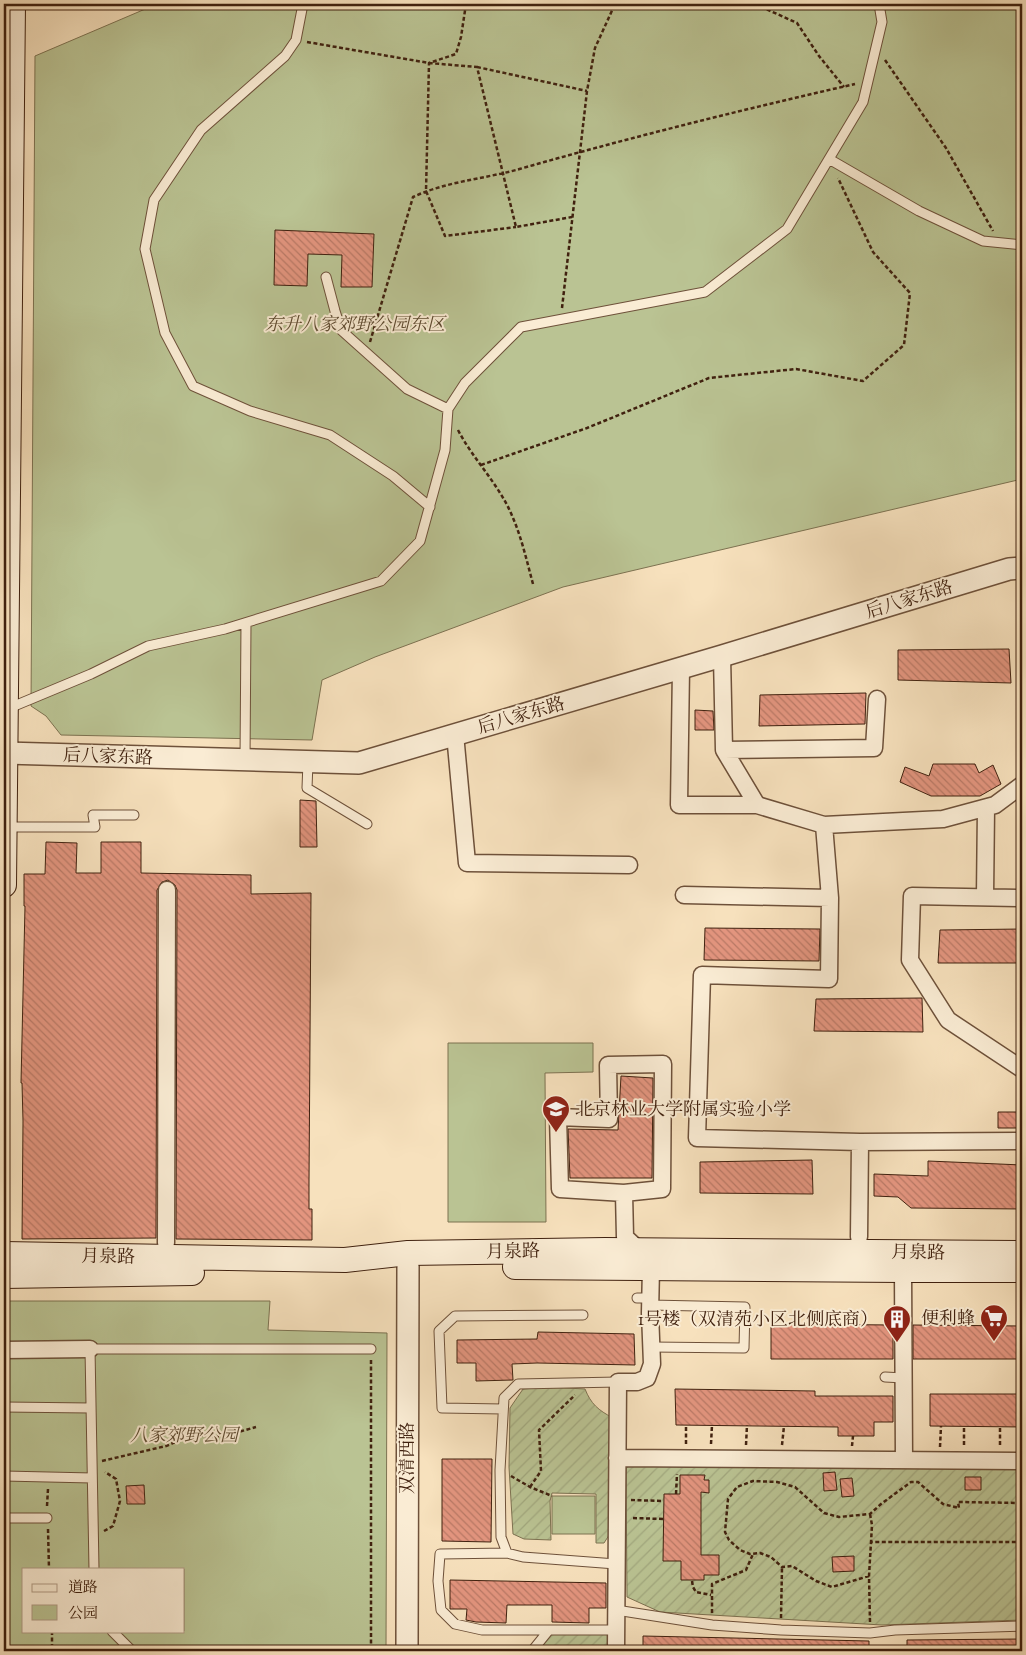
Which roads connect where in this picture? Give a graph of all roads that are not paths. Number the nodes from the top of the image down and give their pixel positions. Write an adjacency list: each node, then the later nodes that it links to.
1 (13, 4): 14 (main road)
2 (303, 4): 8 (lane)
3 (880, 4): 4 (lane)
4 (829, 159): 5 (lane); 7 (lane)
5 (1022, 245)
6 (326, 277): 7 (lane)
7 (448, 409): 8 (lane)
8 (430, 507): 10 (lane)
9 (1022, 568): 11 (street, 后八家东路)
10 (246, 623): 14 (lane); 18 (lane)
11 (722, 656): 12 (street, 后八家东路); 16 (street)
12 (681, 668): 15 (street, 后八家东路); 21 (street)
13 (876, 699): 16 (street)
14 (6, 710): 17 (main road)
15 (454, 734): 19 (street, 后八家东路); 27 (street)
16 (724, 750): 21 (street)
17 (5, 753): 18 (street, 后八家东路); 26 (main road)
18 (245, 760): 19 (street, 后八家东路)
19 (308, 762): 24 (lane)
20 (1022, 785): 22 (street)
21 (757, 805): 25 (street)
22 (986, 808): 25 (street); 31 (street)
23 (134, 815): 26 (lane)
24 (366, 824)
25 (824, 825): 32 (street)
26 (4, 827): 28 (main road)
27 (629, 865)
28 (4, 885)
29 (167, 890): 39 (street)
30 (684, 895): 32 (street)
31 (984, 896): 33 (street); 34 (street)
32 (830, 898): 36 (street)
33 (1022, 898)
34 (1022, 1069)
35 (1022, 1141): 36 (street)
36 (860, 1142): 38 (street)
37 (624, 1193): 37 (street); 42 (street)
38 (859, 1237)
39 (166, 1243)
40 (1022, 1253): 42 (main road, 月泉路)
41 (4, 1254): 42 (main road, 月泉路)
42 (645, 1259): 43 (main road, 月泉路); 44 (main road, 月泉路); 47 (street)
43 (408, 1266): 46 (main road, 月泉路); 75 (street, 双清西路)
44 (903, 1270): 45 (main road, 月泉路); 54 (street)
45 (1022, 1270)
46 (4, 1276)
47 (646, 1300): 49 (street); 49 (lane)
48 (583, 1315): 58 (lane)
49 (651, 1347): 55 (street)
50 (90, 1349): 51 (lane); 52 (street); 57 (lane)
51 (371, 1349)
52 (4, 1350)
53 (885, 1378): 54 (lane)
54 (904, 1378): 60 (street)
55 (618, 1382): 58 (lane); 59 (street)
56 (4, 1406): 57 (lane)
57 (90, 1408): 63 (lane)
58 (503, 1409): 66 (lane)
59 (617, 1458): 60 (street); 67 (street)
60 (904, 1460): 61 (street)
61 (1022, 1461)
62 (4, 1476): 63 (lane)
63 (92, 1478): 68 (lane)
64 (4, 1518): 65 (lane)
65 (47, 1518)
66 (507, 1553): 67 (lane); 71 (lane)
67 (616, 1564): 69 (street)
68 (94, 1568)
69 (616, 1610): 70 (lane); 72 (street)
70 (1022, 1626)
71 (549, 1630): 72 (lane); 76 (lane)
72 (616, 1630): 77 (street)
73 (113, 1632): 74 (lane)
74 (132, 1651)
75 (407, 1651)
76 (532, 1651)
77 (616, 1651)

